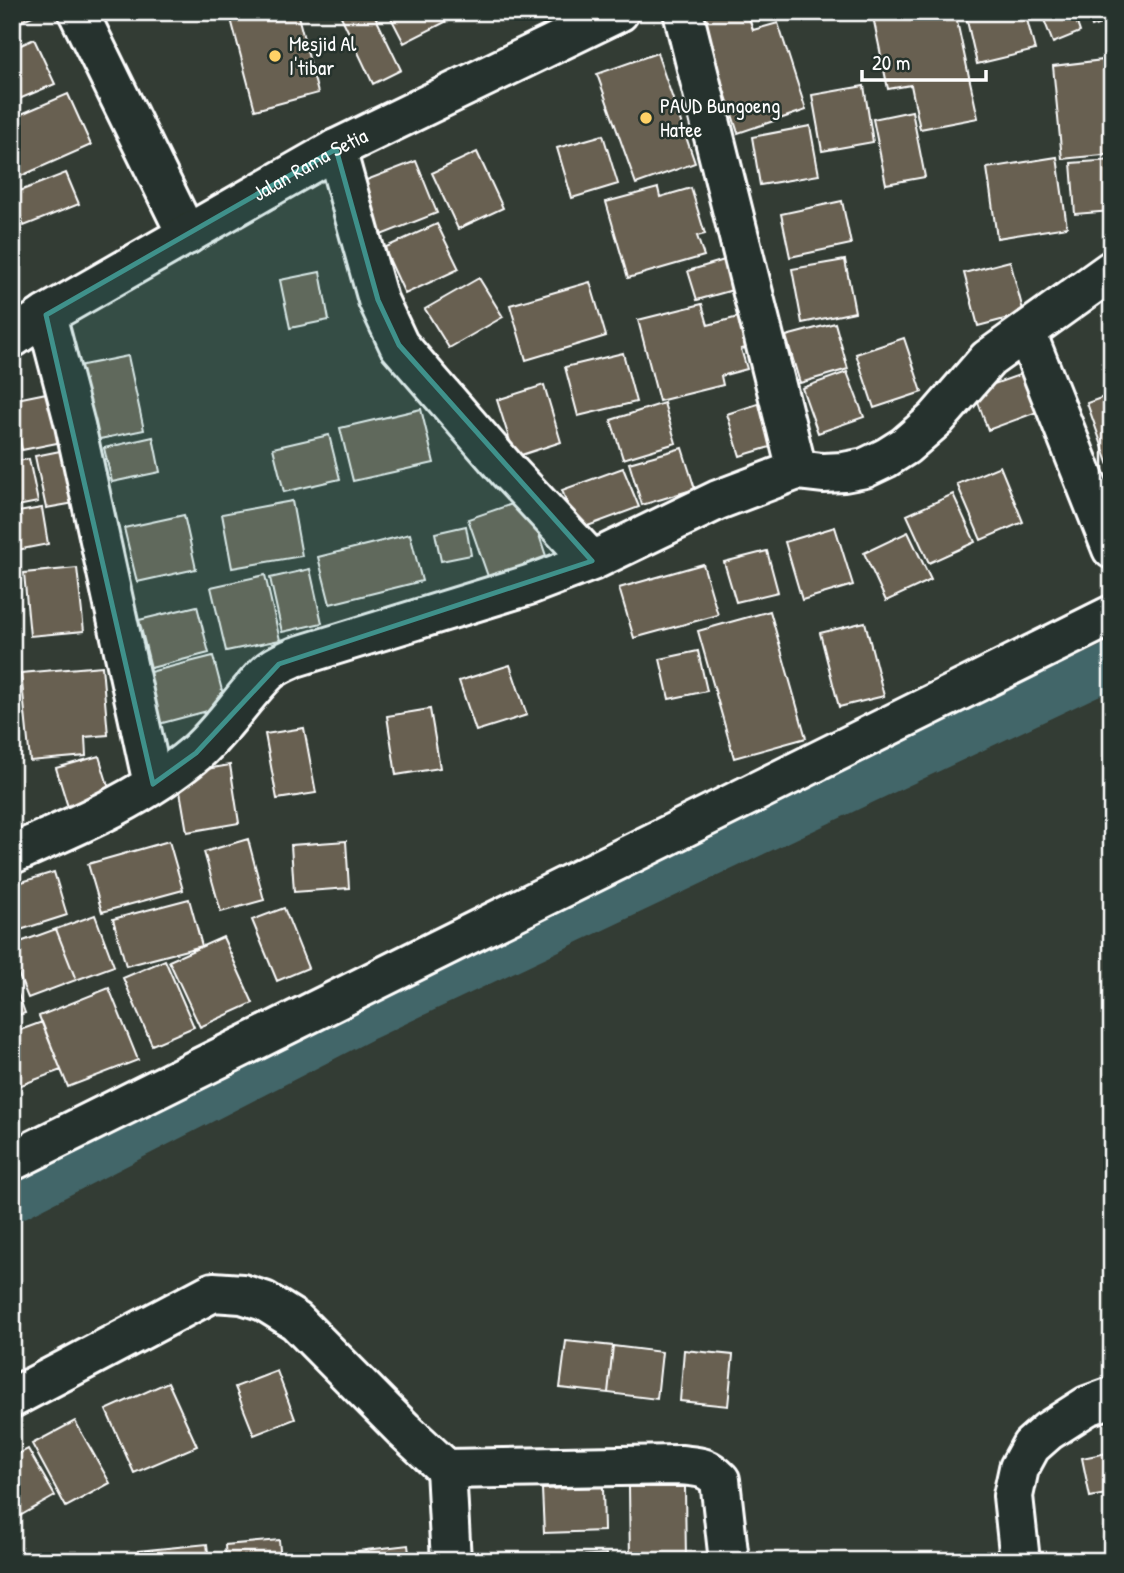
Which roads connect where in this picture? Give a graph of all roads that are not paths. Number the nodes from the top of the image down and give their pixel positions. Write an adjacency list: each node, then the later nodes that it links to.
1 (78, 12): 5 (street)
2 (683, 12): 10 (street)
3 (606, 15): 4 (street, Jalan Rama Setia)
4 (335, 149): 5 (street, Jalan Rama Setia); 12 (street)
5 (187, 235): 7 (street, Jalan Rama Setia)
6 (1112, 270): 8 (street)
7 (46, 315): 9 (street, Jalan Rama Setia); 14 (street)
8 (1026, 332): 10 (street); 11 (street)
9 (12, 338)
10 (797, 470): 12 (street)
11 (1112, 549)
12 (592, 561): 14 (street)
13 (1112, 615): 16 (street)
14 (153, 784): 15 (street)
15 (12, 854)
16 (12, 1161)
17 (1112, 1396): 22 (street)
18 (12, 1398): 19 (street)
19 (446, 1469): 20 (street); 21 (street)
20 (451, 1561)
21 (729, 1561)
22 (1020, 1561)

